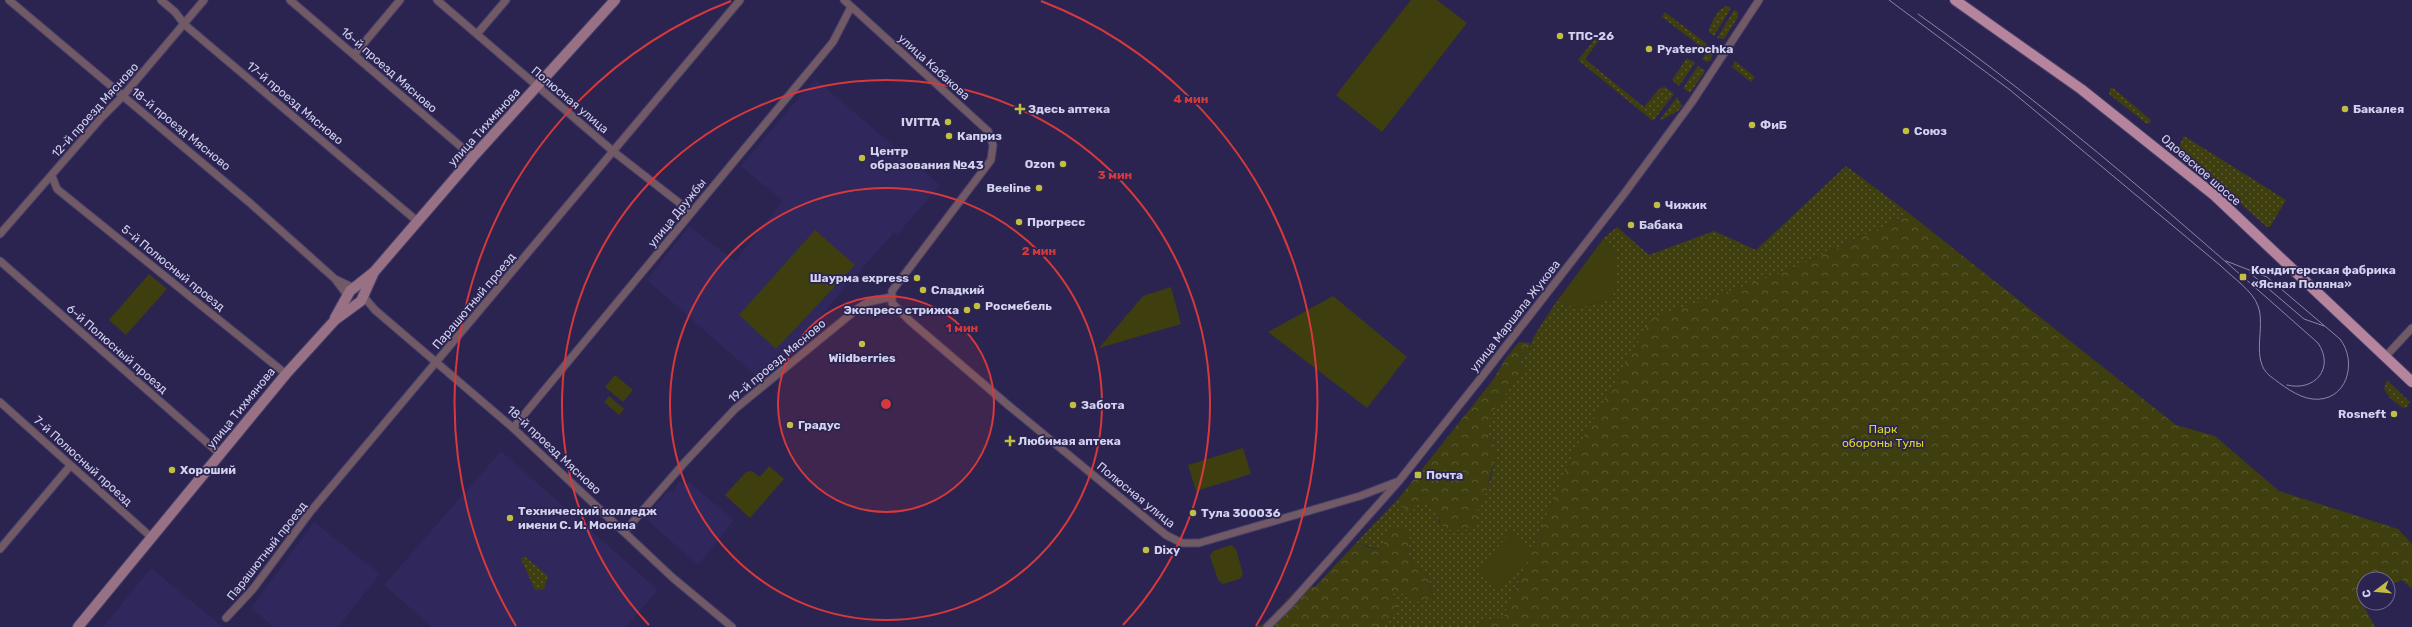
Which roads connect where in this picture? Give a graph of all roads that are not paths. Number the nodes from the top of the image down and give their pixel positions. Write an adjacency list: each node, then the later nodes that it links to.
1 (9, 0): 18 (street, 18-й проезд Мясново)
2 (161, 0): 14 (street, 17-й проезд Мясново)
3 (204, 0): 14 (street, 12-й проезд Мясново)
4 (290, 0): 16 (street, 16-й проезд Мясново)
5 (400, 0): 16 (street)
6 (437, 0): 15 (street, Полюсная улица)
7 (506, 0): 15 (street)
8 (614, 0): 17 (street, улица Тихмянова)
9 (740, 0): 19 (street, Парашютный проезд)
10 (844, 0): 13 (street, улица Кабакова)
11 (1758, 0): 42 (street, улица Маршала Жукова)
12 (1955, 0): 34 (main road, Одоевское шоссе)
13 (851, 7): 22 (street, улица Дружбы); 30 (street, улица Кабакова)
14 (185, 25): 18 (street, 12-й проезд Мясново); 23 (street, 17-й проезд Мясново)
15 (477, 34): 17 (street, Полюсная улица)
16 (354, 55): 20 (street, 16-й проезд Мясново)
17 (538, 87): 19 (street, Полюсная улица); 20 (street, улица Тихмянова)
18 (122, 98): 21 (street, 12-й проезд Мясново); 27 (street, 18-й проезд Мясново)
19 (614, 152): 22 (street, Полюсная улица); 35 (street, Парашютный проезд)
20 (473, 157): 23 (street, улица Тихмянова)
21 (52, 176): 24 (street, 12-й проезд Мясново); 36 (street, 5-й Полюсный проезд)
22 (691, 212): 39 (street, улица Дружбы)
23 (417, 221): 26 (street, улица Тихмянова)
24 (0, 234)
25 (0, 261): 40 (street, 6-й Полюсный проезд)
26 (374, 272): 28 (street, улица Тихмянова); 31 (street, улица Тихмянова)
27 (335, 279): 28 (street, 18-й проезд Мясново); 29 (street, 18-й проезд Мясново)
28 (354, 288): 29 (street, улица Тихмянова); 31 (street)
29 (347, 296): 31 (street, 18-й проезд Мясново); 32 (street, улица Тихмянова)
30 (891, 297): 42 (street, Полюсная улица); 43 (street, 19-й проезд Мясново)
31 (360, 300): 32 (street, улица Тихмянова); 35 (street, 18-й проезд Мясново)
32 (335, 320): 36 (street, улица Тихмянова)
33 (2412, 328): 34 (street)
34 (2385, 357): 37 (main road, Одоевское шоссе)
35 (436, 363): 39 (street, 18-й проезд Мясново); 46 (street, Парашютный проезд)
36 (286, 374): 40 (street, улица Тихмянова)
37 (2412, 382)
38 (1, 404): 41 (street, 7-й Полюсный проезд)
39 (513, 428): 43 (street, 18-й проезд Мясново)
40 (220, 454): 44 (street, улица Тихмянова)
41 (70, 466): 44 (street, 7-й Полюсный проезд); 45 (street)
42 (1399, 481): 49 (street, улица Маршала Жукова)
43 (624, 532): 48 (street, 18-й проезд Мясново)
44 (151, 537): 47 (street, улица Тихмянова)
45 (0, 549)
46 (226, 618)
47 (78, 627)
48 (732, 627)
49 (1267, 627)

